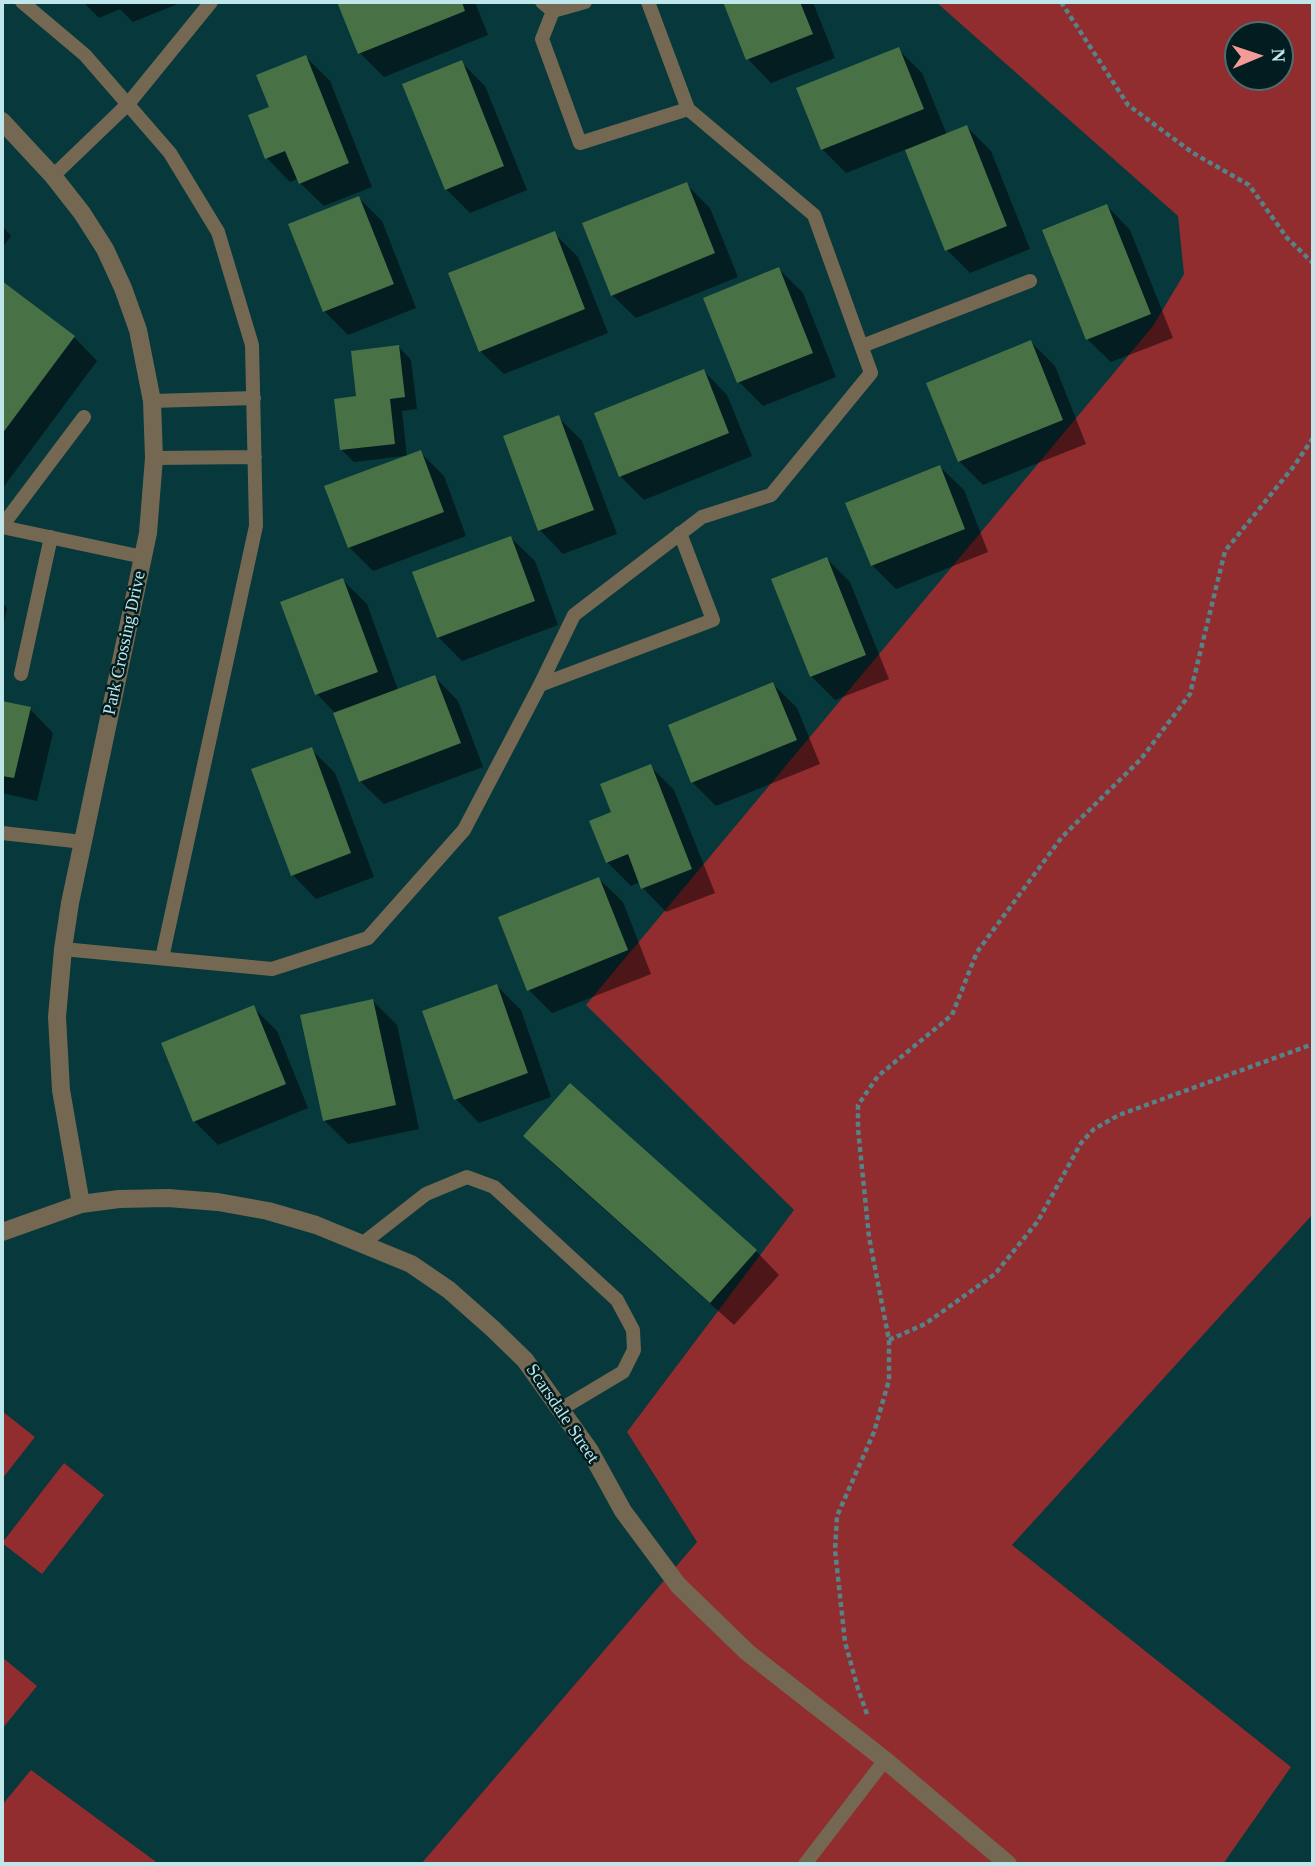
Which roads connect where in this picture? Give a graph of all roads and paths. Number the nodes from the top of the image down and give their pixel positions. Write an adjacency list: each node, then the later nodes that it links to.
1 (22, 2): 7 (lane)
2 (211, 2): 7 (lane)
3 (585, 2): 6 (lane)
4 (649, 2): 8 (lane)
5 (1061, 2): 11 (path)
6 (548, 6): 8 (lane)
7 (128, 104): 10 (lane); 14 (lane)
8 (688, 109): 13 (lane)
9 (2, 121): 10 (street, Park Crossing Drive)
10 (53, 176): 15 (street, Park Crossing Drive)
11 (1313, 263)
12 (1030, 281): 13 (lane)
13 (862, 346): 21 (lane)
14 (254, 398): 15 (lane); 18 (lane)
15 (152, 401): 19 (street, Park Crossing Drive)
16 (85, 417): 20 (lane)
17 (1313, 438): 34 (path)
18 (255, 457): 19 (lane); 29 (lane)
19 (154, 458): 23 (street, Park Crossing Drive)
20 (2, 526): 22 (lane)
21 (680, 533): 25 (lane); 25 (lane)
22 (51, 537): 23 (lane); 24 (lane)
23 (143, 557): 27 (street, Park Crossing Drive)
24 (21, 674)
25 (540, 685): 29 (lane)
26 (2, 833): 27 (lane)
27 (83, 842): 28 (street, Park Crossing Drive)
28 (63, 949): 29 (lane); 31 (street, Park Crossing Drive)
29 (162, 958)
30 (1313, 1044): 34 (path)
31 (81, 1204): 32 (street, Scarsdale Street); 33 (street, Scarsdale Street)
32 (2, 1231)
33 (362, 1244): 35 (street, Scarsdale Street); 35 (lane)
34 (889, 1340): 36 (path)
35 (561, 1409): 36 (street, Scarsdale Street)
36 (885, 1760): 37 (lane); 38 (street, Scarsdale Street)
37 (805, 1864)
38 (1008, 1864)

